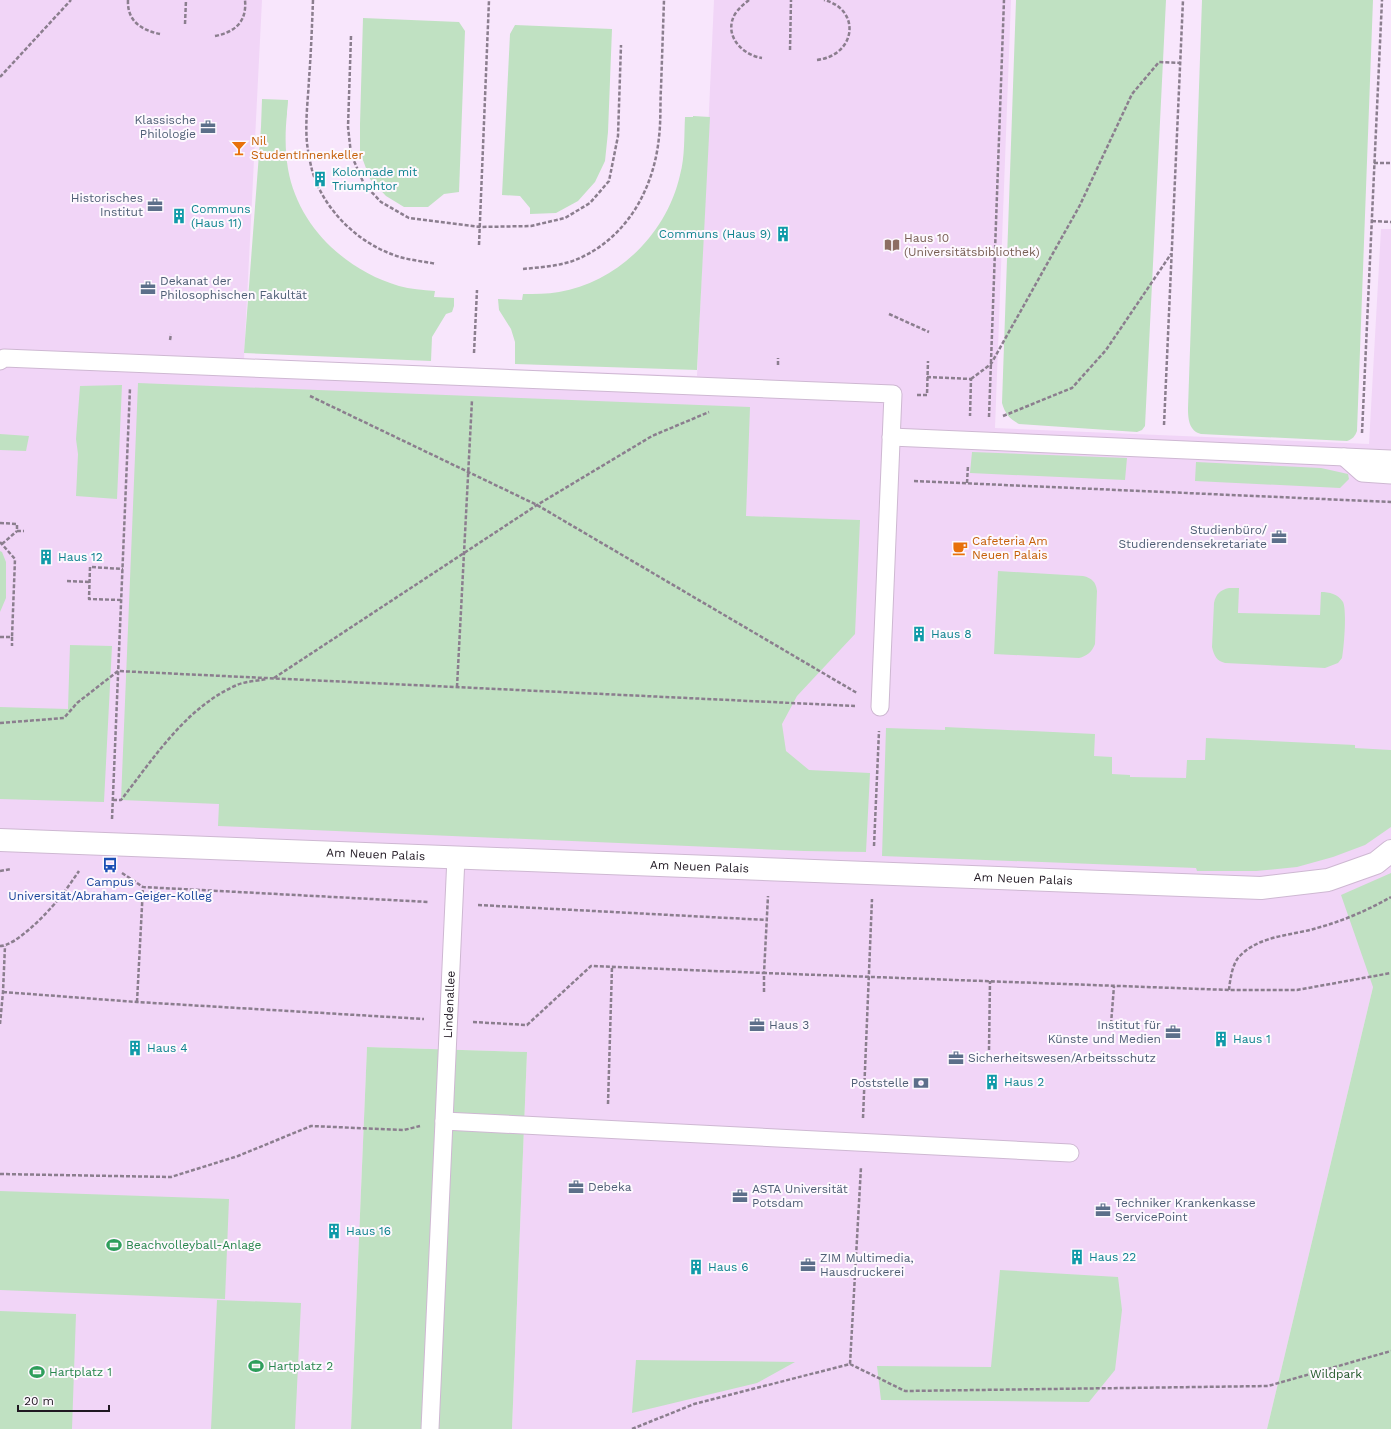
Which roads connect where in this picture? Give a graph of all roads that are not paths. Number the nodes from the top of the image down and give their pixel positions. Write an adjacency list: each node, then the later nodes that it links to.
1 (0, 361): 2 (lane)
2 (891, 437): 3 (lane); 6 (lane)
3 (1352, 457): 4 (lane); 5 (lane)
4 (1391, 459)
5 (1391, 475)
6 (880, 707)
7 (0, 840): 9 (street, Am Neuen Palais)
8 (1391, 851): 9 (street, Am Neuen Palais)
9 (456, 857): 10 (lane, Lindenallee)
10 (444, 1121): 11 (lane); 12 (lane, Lindenallee)
11 (1070, 1153)
12 (430, 1429)

